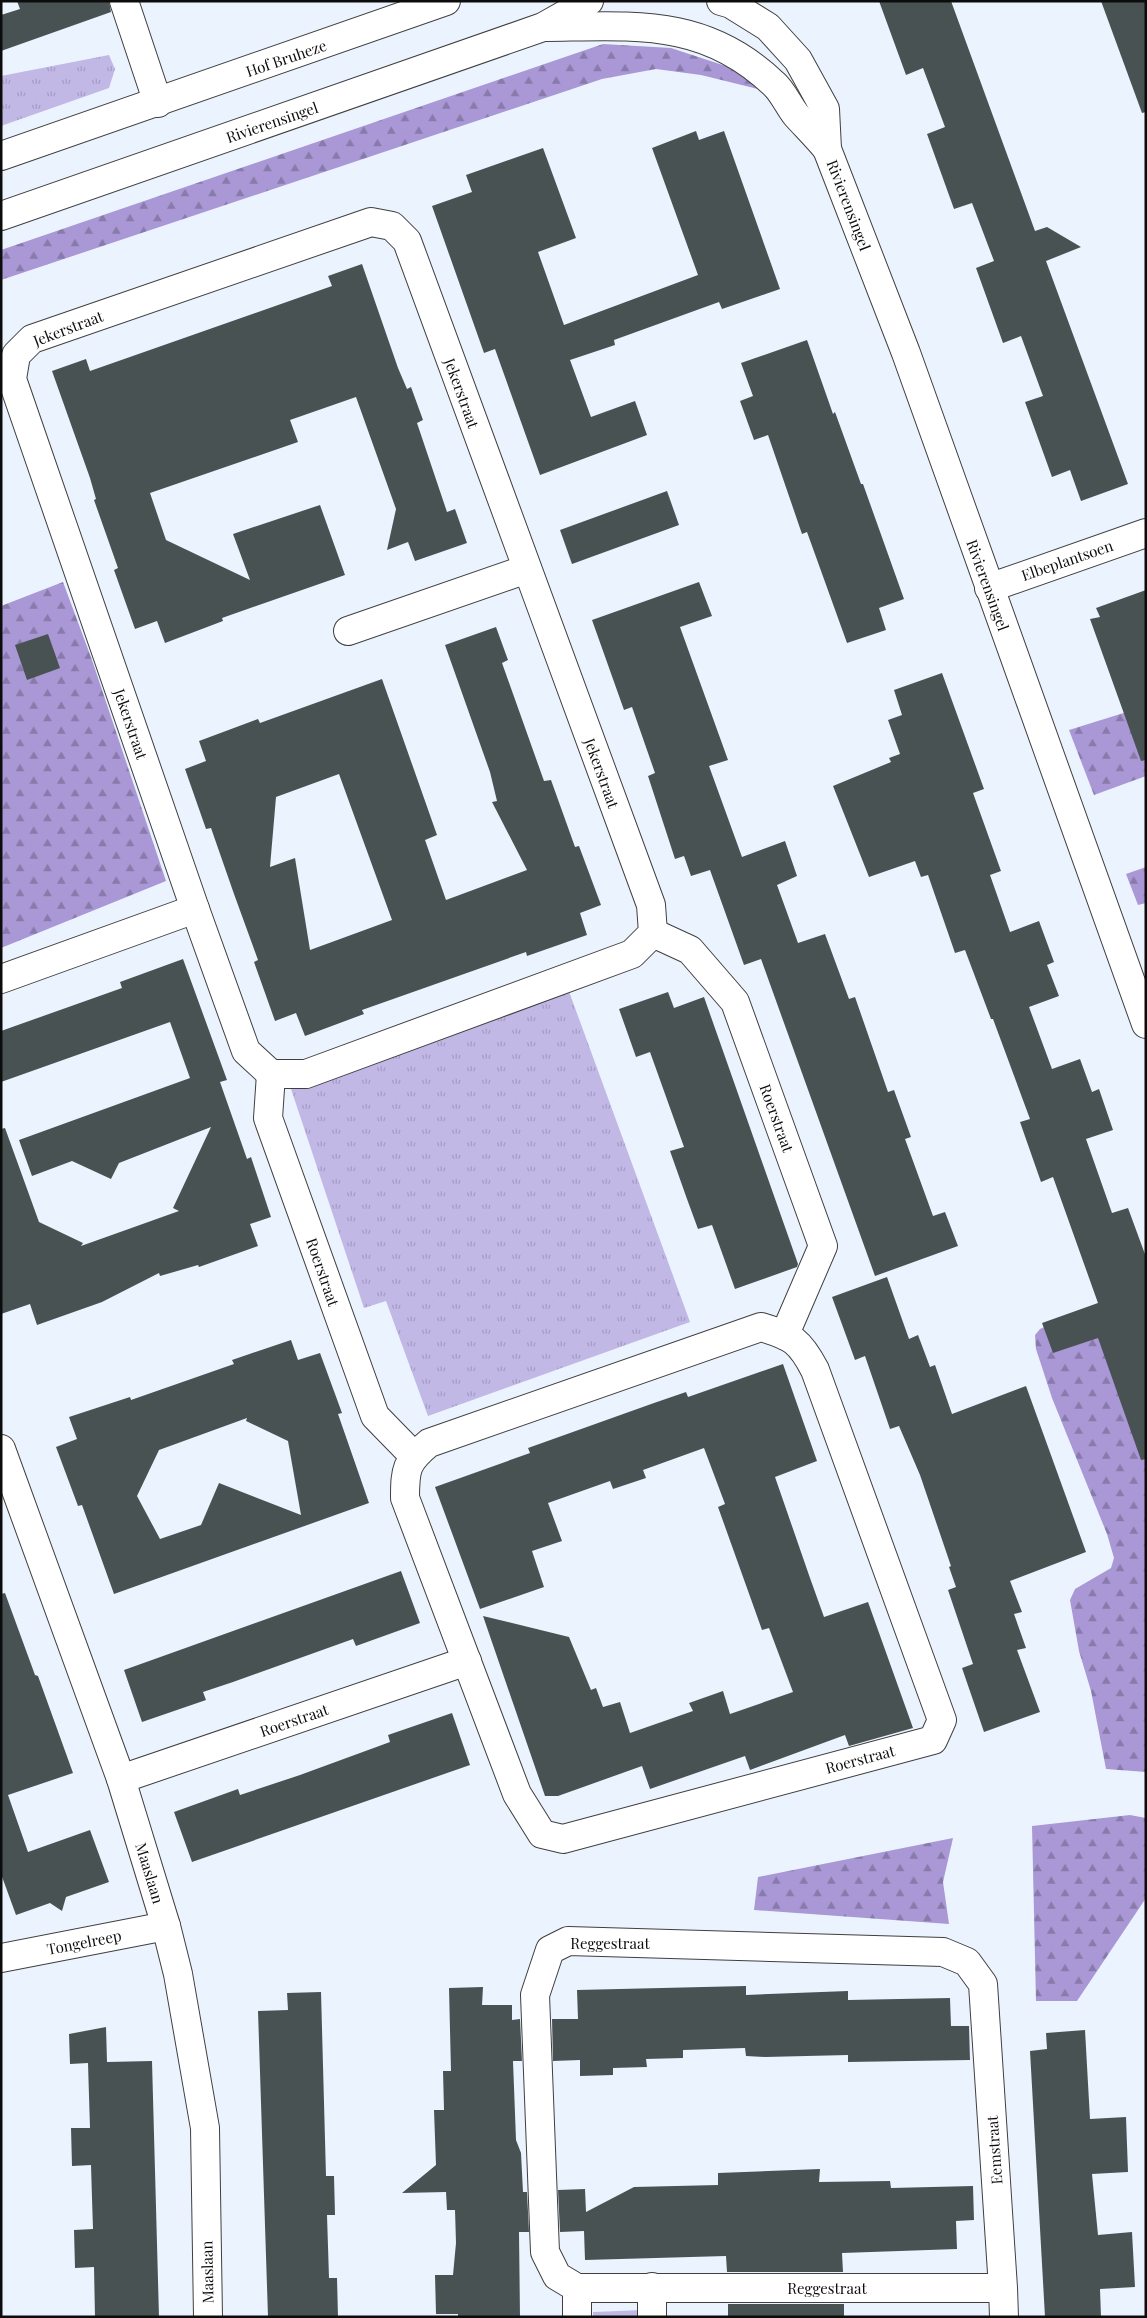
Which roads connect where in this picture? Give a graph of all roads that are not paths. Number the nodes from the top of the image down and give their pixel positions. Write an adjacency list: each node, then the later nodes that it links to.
1 (124, 1): 8 (street)
2 (446, 1): 5 (street, Hof Bruheze)
3 (589, 1): 6 (street, Rivierensingel)
4 (728, 2): 7 (street); 9 (street, Rivierensingel)
5 (412, 7): 8 (street, Hof Bruheze)
6 (543, 27): 7 (street, Rivierensingel); 11 (street, Rivierensingel)
7 (716, 44): 9 (street, Rivierensingel)
8 (158, 102): 10 (street, Hof Bruheze)
9 (827, 149): 14 (street, Rivierensingel)
10 (1, 156)
11 (1, 216)
12 (1146, 533): 14 (street, Elbeplantsoen)
13 (527, 569): 15 (street); 16 (street, Jekerstraat); 17 (street, Jekerstraat)
14 (989, 588): 19 (street, Rivierensingel)
15 (348, 630)
16 (195, 909): 18 (street); 20 (street, Jekerstraat)
17 (653, 932): 20 (street); 21 (street, Roerstraat)
18 (1, 979)
19 (1146, 1024)
20 (271, 1074): 23 (street, Roerstraat)
21 (785, 1334): 23 (street, Roerstraat); 24 (street, Roerstraat)
22 (1, 1449): 25 (street, Maaslaan)
23 (414, 1456): 24 (street, Roerstraat)
24 (467, 1660): 25 (street, Roerstraat)
25 (121, 1779): 26 (street, Maaslaan)
26 (166, 1926): 27 (street, Tongelreep); 32 (street, Maaslaan)
27 (1, 1958)
28 (983, 1984): 29 (street, Reggestraat); 31 (street, Eemstraat)
29 (577, 2288): 30 (street, Reggestraat); 33 (street)
30 (652, 2288): 31 (street, Reggestraat); 34 (street)
31 (1003, 2288): 35 (street, Eemstraat)
32 (208, 2317)
33 (577, 2317)
34 (652, 2317)
35 (1004, 2317)

